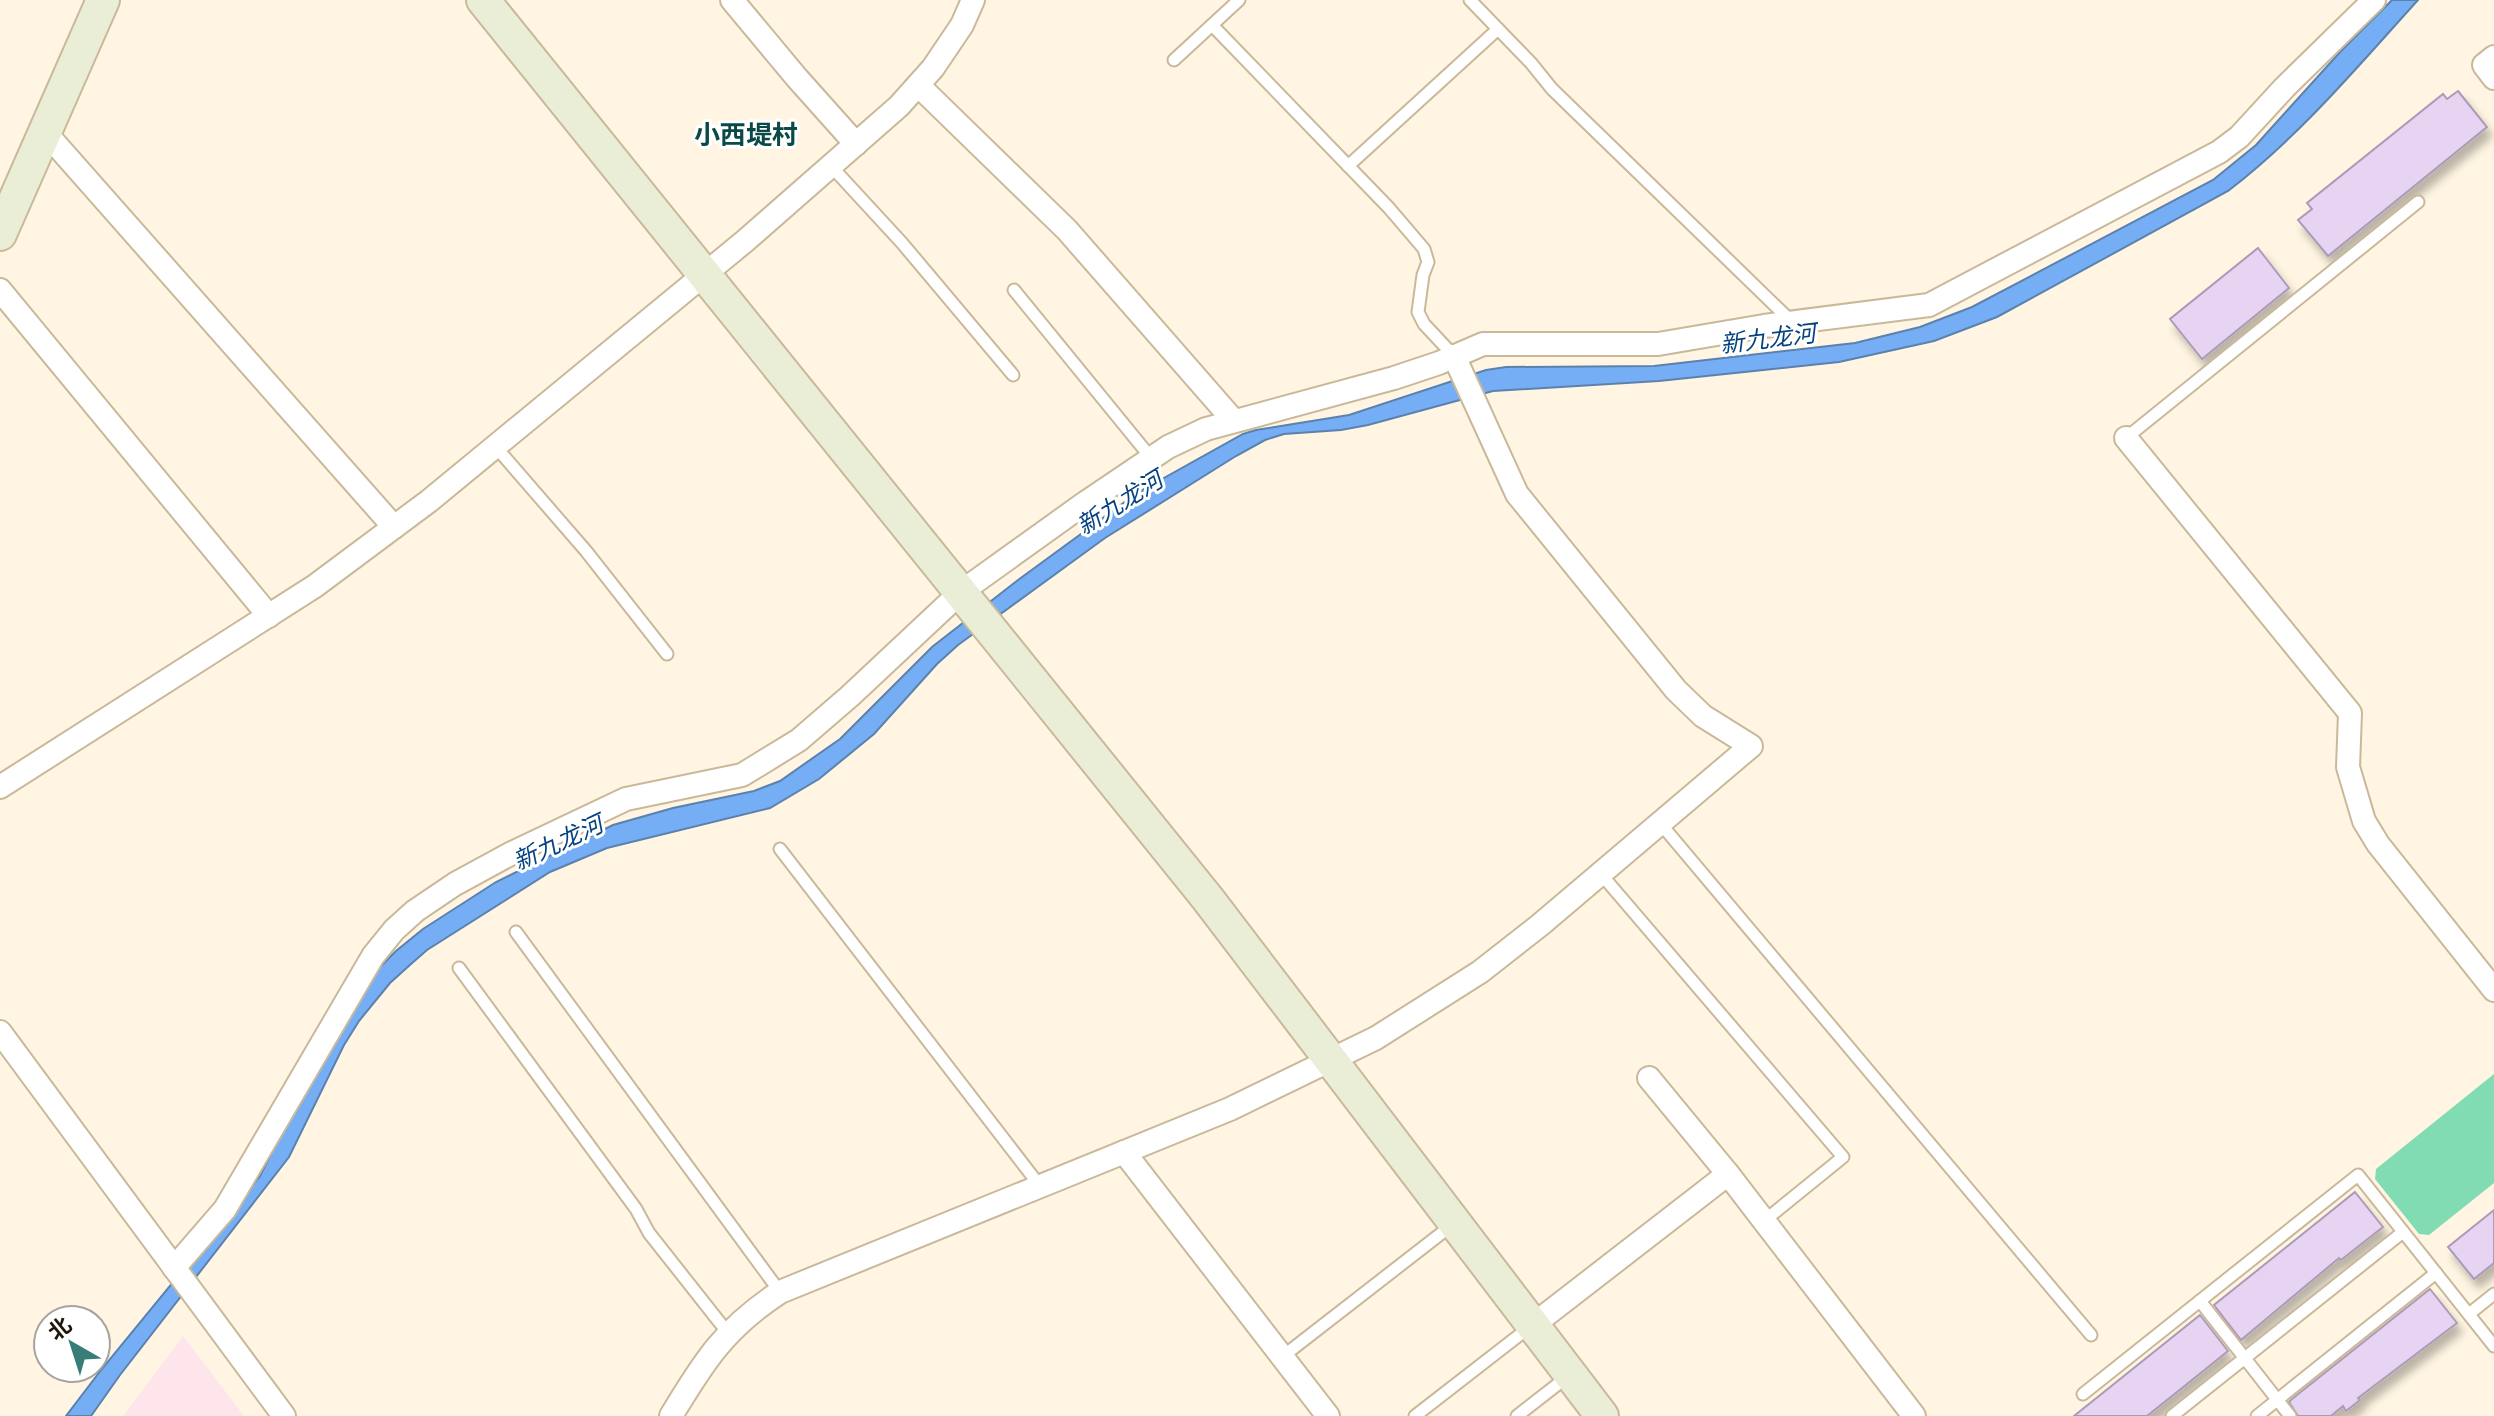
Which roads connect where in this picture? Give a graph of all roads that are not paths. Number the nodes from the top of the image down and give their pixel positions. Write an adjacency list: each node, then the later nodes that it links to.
1 (103, 0): 14 (street)
2 (483, 0): 20 (street)
3 (732, 0): 15 (street)
4 (973, 0): 13 (street)
5 (1239, 0): 8 (lane)
6 (1470, 0): 9 (lane)
7 (2374, 0): 23 (street)
8 (1212, 25): 11 (lane); 17 (lane)
9 (1498, 29): 17 (lane); 23 (lane)
10 (2494, 57): 12 (street)
11 (1174, 60)
12 (2494, 78)
13 (918, 85): 15 (street); 26 (street)
14 (45, 132): 19 (street); 30 (street)
15 (856, 144): 16 (street)
16 (831, 166): 20 (street); 25 (lane)
17 (1348, 166): 24 (lane)
18 (2418, 202): 27 (lane)
19 (0, 234)
20 (705, 274): 28 (street); 31 (street)
21 (0, 290): 32 (street)
22 (1014, 290): 29 (lane)
23 (1793, 323): 24 (street)
24 (1454, 356): 26 (street); 35 (street)
25 (1013, 375)
26 (1234, 421): 29 (street)
27 (2126, 438): 40 (street)
28 (495, 446): 30 (street); 33 (lane)
29 (1152, 459): 31 (street)
30 (394, 527): 32 (street)
31 (961, 592): 42 (street); 50 (street)
32 (269, 616): 34 (street)
33 (667, 654)
34 (0, 787)
35 (1660, 823): 37 (street); 58 (lane)
36 (780, 849): 46 (lane)
37 (1601, 874): 42 (street); 47 (lane)
38 (516, 932): 52 (lane)
39 (459, 968): 57 (lane)
40 (2494, 990)
41 (0, 1032): 50 (street)
42 (1331, 1060): 44 (street); 48 (street)
43 (1649, 1078): 45 (street)
44 (1124, 1152): 46 (street); 60 (street)
45 (1728, 1174): 47 (street); 56 (street)
46 (1040, 1186): 52 (street)
47 (1764, 1221): 71 (street)
48 (1455, 1222): 56 (street); 60 (lane)
49 (2403, 1232): 51 (lane); 54 (lane); 61 (lane)
50 (174, 1268): 65 (street)
51 (2436, 1273): 55 (lane); 64 (lane)
52 (780, 1292): 57 (street)
53 (2494, 1294): 55 (lane)
54 (2200, 1301): 61 (lane); 63 (lane)
55 (2469, 1314): 59 (lane)
56 (1533, 1325): 62 (street); 68 (lane)
57 (728, 1333): 66 (street)
58 (2091, 1335)
59 (2494, 1346)
60 (1282, 1357): 67 (street)
61 (2245, 1358): 64 (lane); 72 (lane)
62 (1570, 1374): 69 (lane); 70 (street)
63 (2083, 1394)
64 (2278, 1400): 73 (lane); 74 (lane)
65 (284, 1416)
66 (671, 1416)
67 (1328, 1416)
68 (1415, 1416)
69 (1517, 1416)
70 (1602, 1416)
71 (1914, 1416)
72 (2172, 1416)
73 (2257, 1416)
74 (2290, 1416)

